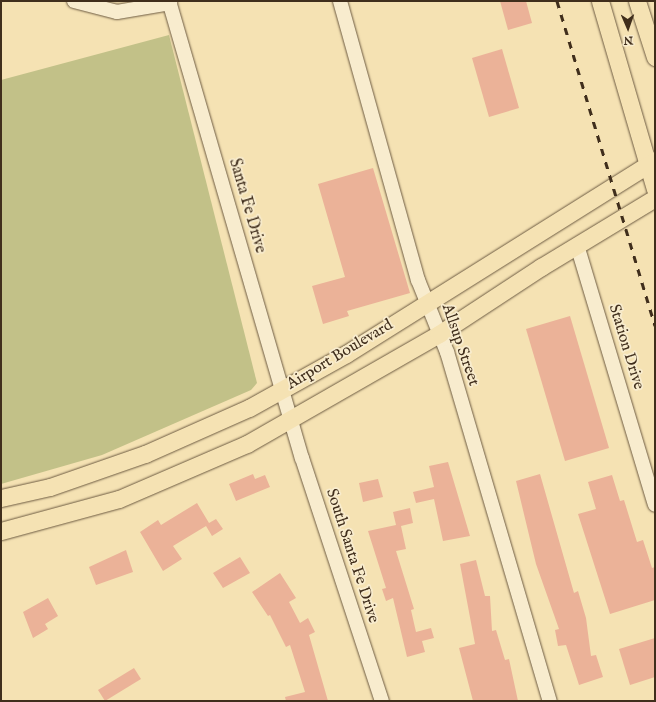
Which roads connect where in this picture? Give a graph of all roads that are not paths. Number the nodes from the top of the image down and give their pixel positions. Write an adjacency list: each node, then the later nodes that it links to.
1 (74, 1): 5 (street)
2 (340, 1): 11 (street, Allsup Street)
3 (600, 1): 7 (main road)
4 (637, 1): 6 (main road)
5 (170, 2): 13 (street, Santa Fe Drive)
6 (655, 57)
7 (652, 161): 8 (main road); 11 (main road, Airport Boulevard)
8 (655, 189)
9 (655, 198): 10 (main road, Airport Boulevard)
10 (577, 245): 12 (main road, Airport Boulevard); 16 (street, Station Drive)
11 (427, 302): 12 (street, Allsup Street); 13 (main road, Airport Boulevard)
12 (439, 334): 14 (main road, Airport Boulevard); 19 (street, Allsup Street)
13 (283, 389): 14 (street, Santa Fe Drive); 15 (main road, Airport Boulevard)
14 (292, 420): 17 (main road, Airport Boulevard); 18 (street, South Santa Fe Drive)
15 (1, 498)
16 (655, 505)
17 (1, 531)
18 (382, 701)
19 (550, 701)

